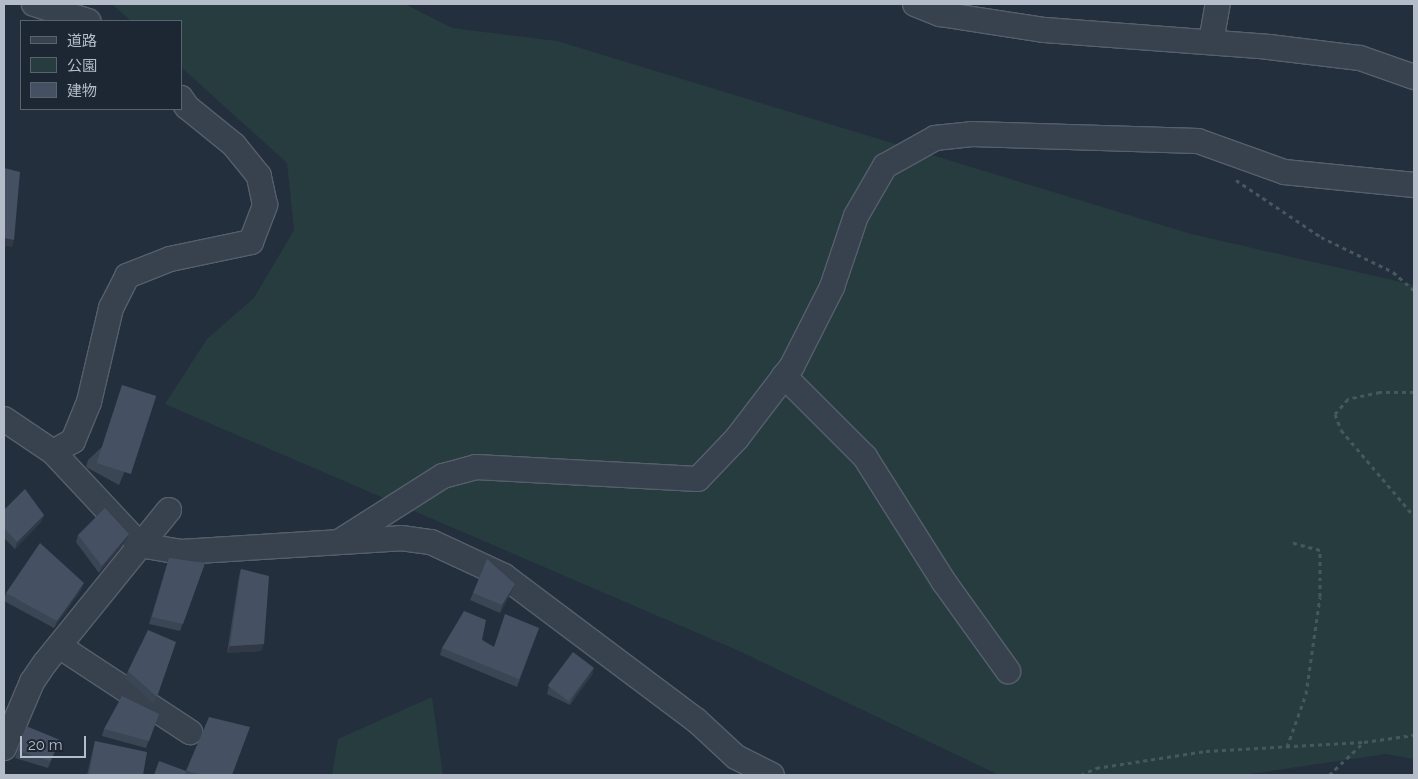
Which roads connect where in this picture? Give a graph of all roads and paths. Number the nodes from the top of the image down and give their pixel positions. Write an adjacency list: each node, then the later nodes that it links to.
1 (34, 4): 4 (street)
2 (915, 4): 5 (street)
3 (1218, 4): 5 (street)
4 (85, 20)
5 (1211, 42): 6 (street)
6 (1414, 77)
7 (182, 100): 14 (street)
8 (1229, 175): 10 (path)
9 (1414, 185): 11 (street)
10 (1414, 290)
11 (784, 376): 17 (street); 21 (street)
12 (1414, 392): 16 (path)
13 (4, 419): 14 (street)
14 (52, 452): 19 (street)
15 (169, 510): 19 (street)
16 (1414, 516)
17 (342, 540): 19 (street); 27 (street)
18 (1290, 542): 25 (path)
19 (140, 545): 20 (street)
20 (59, 646): 22 (street); 26 (street)
21 (1008, 671)
22 (190, 732)
23 (1414, 734): 24 (path)
24 (1364, 742): 25 (path); 29 (path)
25 (1287, 746): 28 (path)
26 (4, 748)
27 (772, 775)
28 (1082, 775)
29 (1329, 775)

